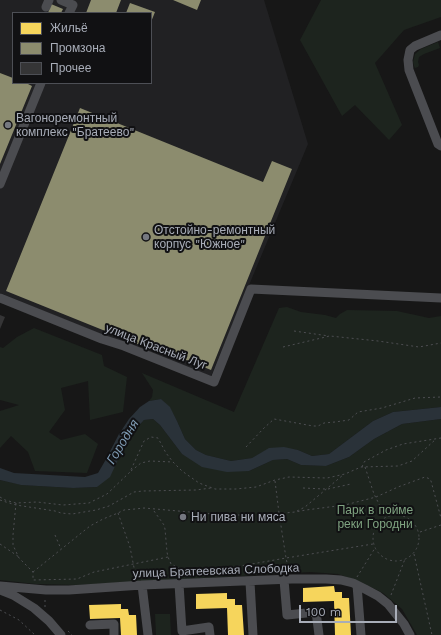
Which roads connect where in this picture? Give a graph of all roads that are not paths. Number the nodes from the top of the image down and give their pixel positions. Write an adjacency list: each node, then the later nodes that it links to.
1 (61, 0): 2 (street)
2 (72, 6)
3 (441, 35): 5 (street)
4 (41, 84): 6 (street)
5 (441, 146)
6 (0, 184)
7 (0, 298): 8 (street, улица Красный Луг)
8 (441, 298)
9 (288, 580): 10 (street, улица Братеевская Слободка); 11 (street, улица Братеевская Слободка); 22 (street)
10 (250, 582): 12 (street, улица Братеевская Слободка); 21 (street)
11 (356, 583): 23 (street); 24 (street, улица Братеевская Слободка)
12 (179, 584): 13 (street, улица Братеевская Слободка); 20 (street)
13 (140, 585): 14 (street, улица Братеевская Слободка); 19 (street)
14 (0, 586)
15 (0, 590): 17 (street)
16 (90, 624): 18 (street)
17 (63, 632)
18 (114, 635)
19 (148, 635)
20 (210, 635)
21 (253, 635)
22 (319, 635)
23 (361, 635)
24 (410, 635)

